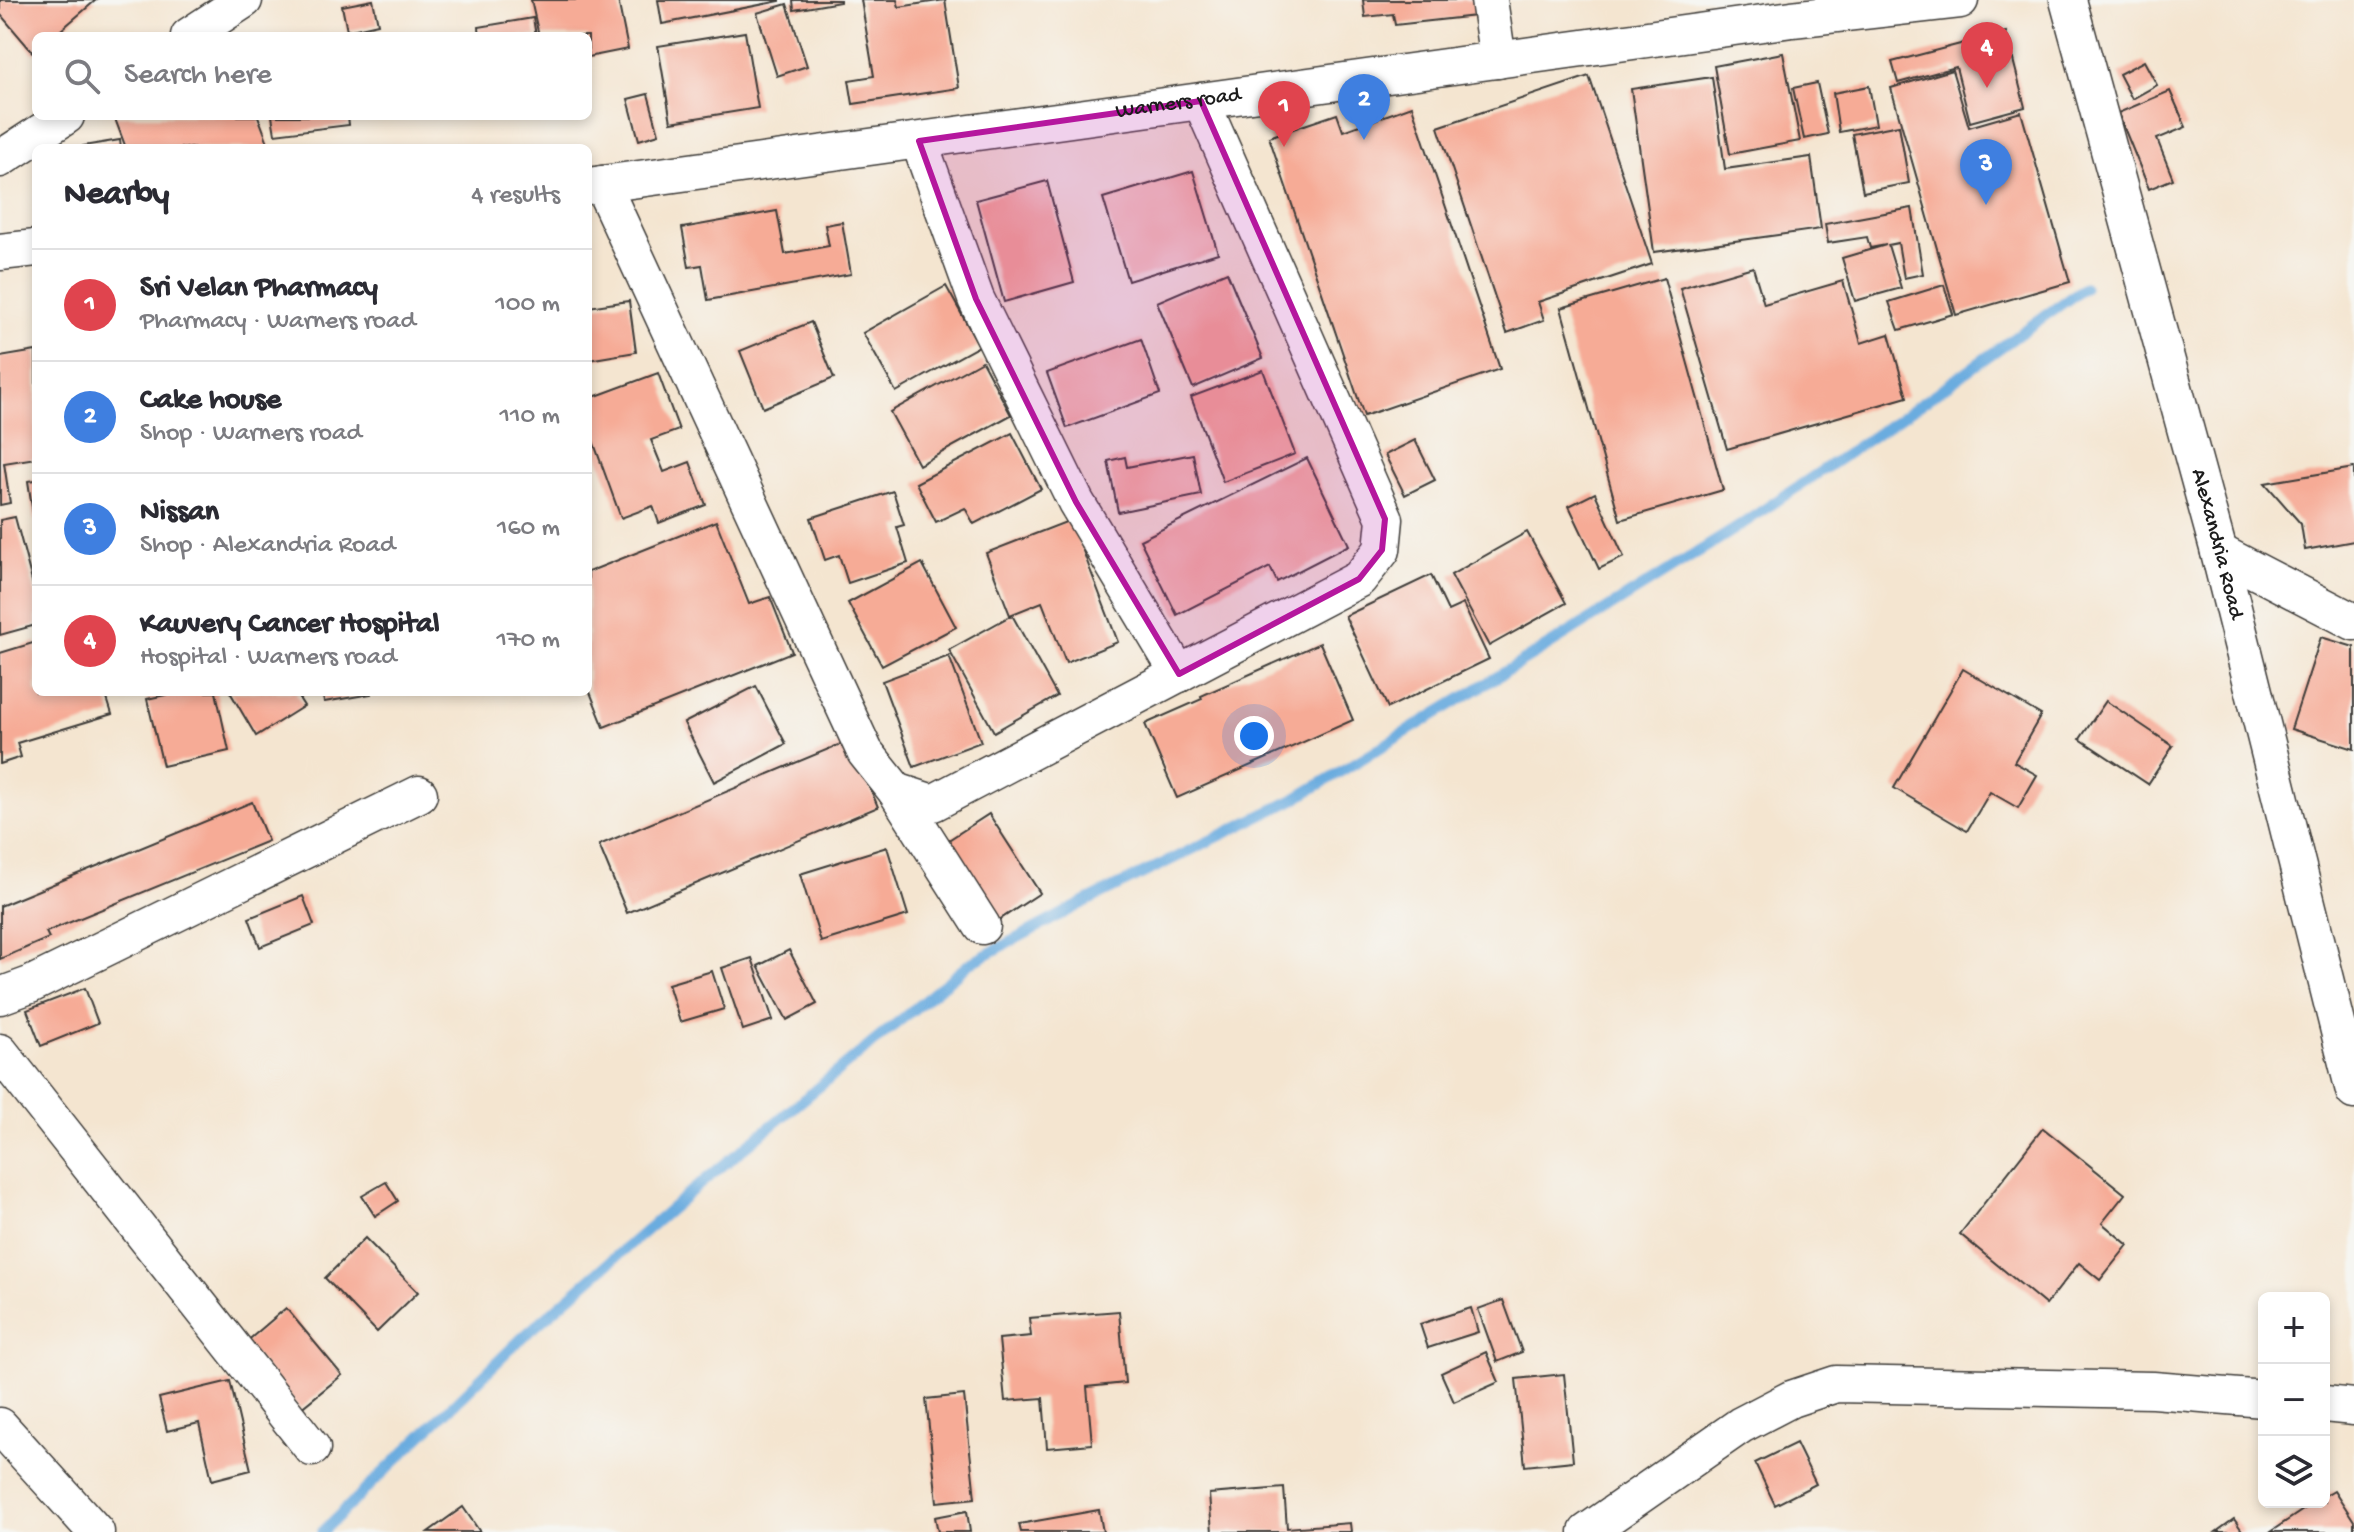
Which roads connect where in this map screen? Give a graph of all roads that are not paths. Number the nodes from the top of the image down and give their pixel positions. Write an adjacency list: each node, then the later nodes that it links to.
1 (244, 0): 5 (street)
2 (1489, 0): 6 (street)
3 (1960, 0): 6 (street, Warners road)
4 (2068, 0): 14 (street, Alexandria Road)
5 (195, 32)
6 (1498, 60): 7 (street, Warners road)
7 (1201, 101): 9 (street, Warners road); 16 (street)
8 (60, 120): 10 (street)
9 (919, 141): 11 (street, Warners road); 16 (street)
10 (0, 159)
11 (595, 185): 17 (street)
12 (32, 248): 13 (street)
13 (0, 252)
14 (2219, 552): 15 (street); 22 (street, Alexandria Road)
15 (2354, 622)
16 (1179, 674): 17 (street)
17 (896, 791): 19 (street)
18 (419, 794): 20 (street)
19 (982, 926)
20 (0, 996)
21 (0, 1052): 27 (street)
22 (2354, 1091)
23 (2258, 1399): 29 (street)
24 (2330, 1405): 25 (street)
25 (2354, 1407)
26 (0, 1426): 28 (street)
27 (312, 1448)
28 (96, 1532)
29 (1587, 1532)

